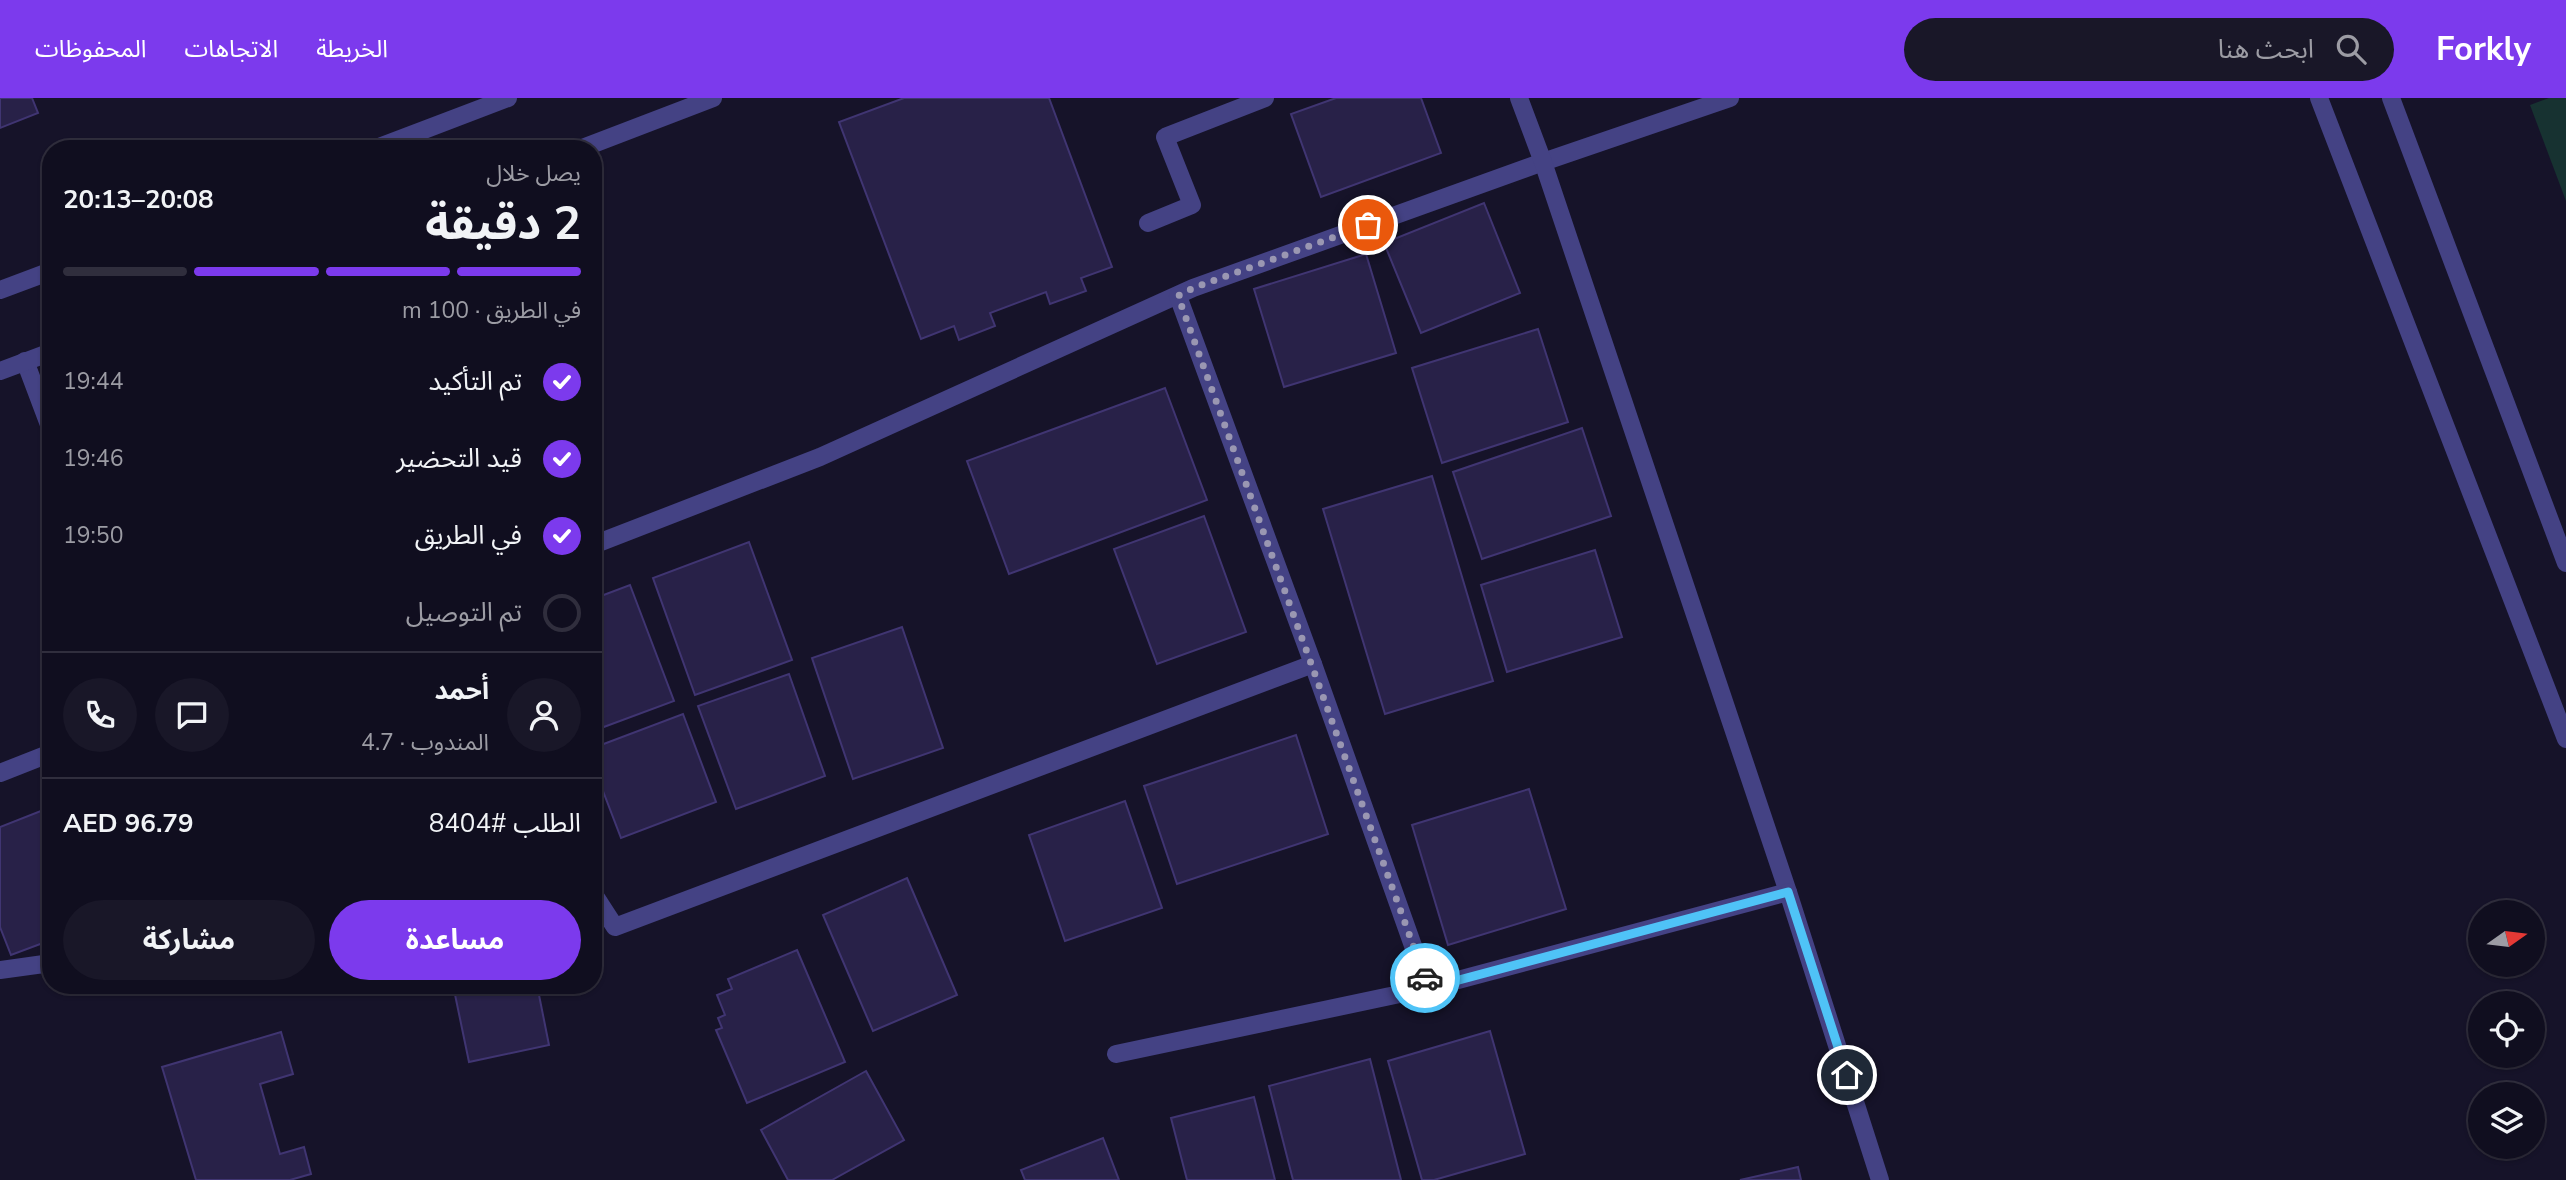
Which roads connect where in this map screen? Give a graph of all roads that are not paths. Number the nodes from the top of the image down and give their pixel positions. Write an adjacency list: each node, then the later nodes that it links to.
1 (508, 98): 8 (street)
2 (713, 98): 9 (street)
3 (1265, 98): 11 (street)
4 (1519, 98): 10 (street)
5 (1730, 98): 10 (street)
6 (2319, 98): 22 (street)
7 (2391, 98): 20 (street)
8 (398, 140)
9 (602, 141)
10 (1544, 162): 14 (street); 25 (street)
11 (1148, 223)
12 (42, 274): 13 (street)
13 (0, 290)
14 (1178, 296): 19 (street); 21 (street)
15 (42, 355): 16 (street)
16 (25, 362): 17 (street); 18 (street)
17 (0, 371)
18 (42, 406)
19 (602, 542)
20 (2566, 563)
21 (1313, 664): 26 (street); 29 (street)
22 (2566, 740)
23 (42, 757): 24 (street)
24 (0, 773)
25 (1788, 892): 29 (street); 31 (street)
26 (602, 907)
27 (42, 964): 28 (street)
28 (0, 970)
29 (1429, 988): 30 (street)
30 (1116, 1054)
31 (1880, 1180)

